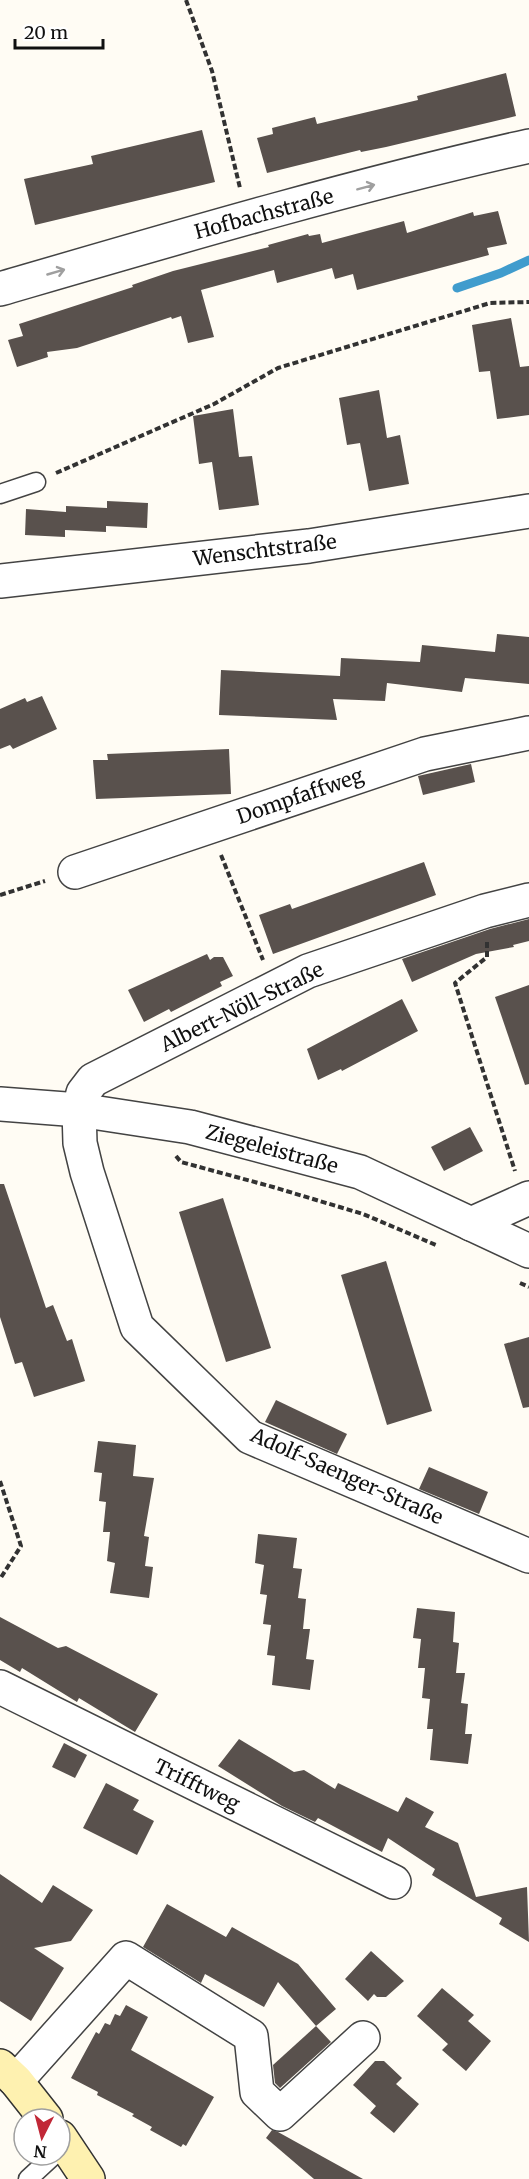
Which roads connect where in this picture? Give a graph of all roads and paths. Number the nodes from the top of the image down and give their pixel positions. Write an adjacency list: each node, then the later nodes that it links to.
1 (186, 0): 3 (path)
2 (529, 146): 4 (street, Hofbachstraße, one-way to 2)
3 (242, 196)
4 (0, 289)
5 (529, 302): 6 (path)
6 (36, 482): 7 (lane)
7 (0, 494)
8 (529, 511): 9 (street, Wenschtstraße)
9 (0, 581)
10 (529, 733): 11 (street, Dompfaffweg)
11 (209, 826): 12 (street, Dompfaffweg); 16 (path)
12 (75, 872): 13 (path)
13 (0, 895)
14 (529, 900): 15 (street, Albert-Nöll-Straße)
15 (485, 911): 16 (street, Albert-Nöll-Straße); 20 (path)
16 (275, 988): 18 (street, Albert-Nöll-Straße)
17 (0, 1104): 18 (street, Ziegeleistraße)
18 (79, 1110): 19 (street, Ziegeleistraße); 27 (street, Adolf-Saenger-Straße)
19 (147, 1120): 21 (street, Ziegeleistraße); 22 (path)
20 (527, 1199): 21 (street)
21 (471, 1224): 23 (street, Ziegeleistraße)
22 (442, 1248)
23 (529, 1251)
24 (519, 1282): 25 (path)
25 (529, 1287)
26 (0, 1481): 28 (path)
27 (529, 1556)
28 (0, 1579)
29 (0, 1687): 30 (street, Trifftweg)
30 (394, 1882)
31 (363, 2038): 32 (street)
32 (8, 2074): 33 (street)
33 (36, 2107)
34 (72, 2161): 37 (street)
35 (40, 2167): 36 (lane)
36 (28, 2179)
37 (88, 2179)

